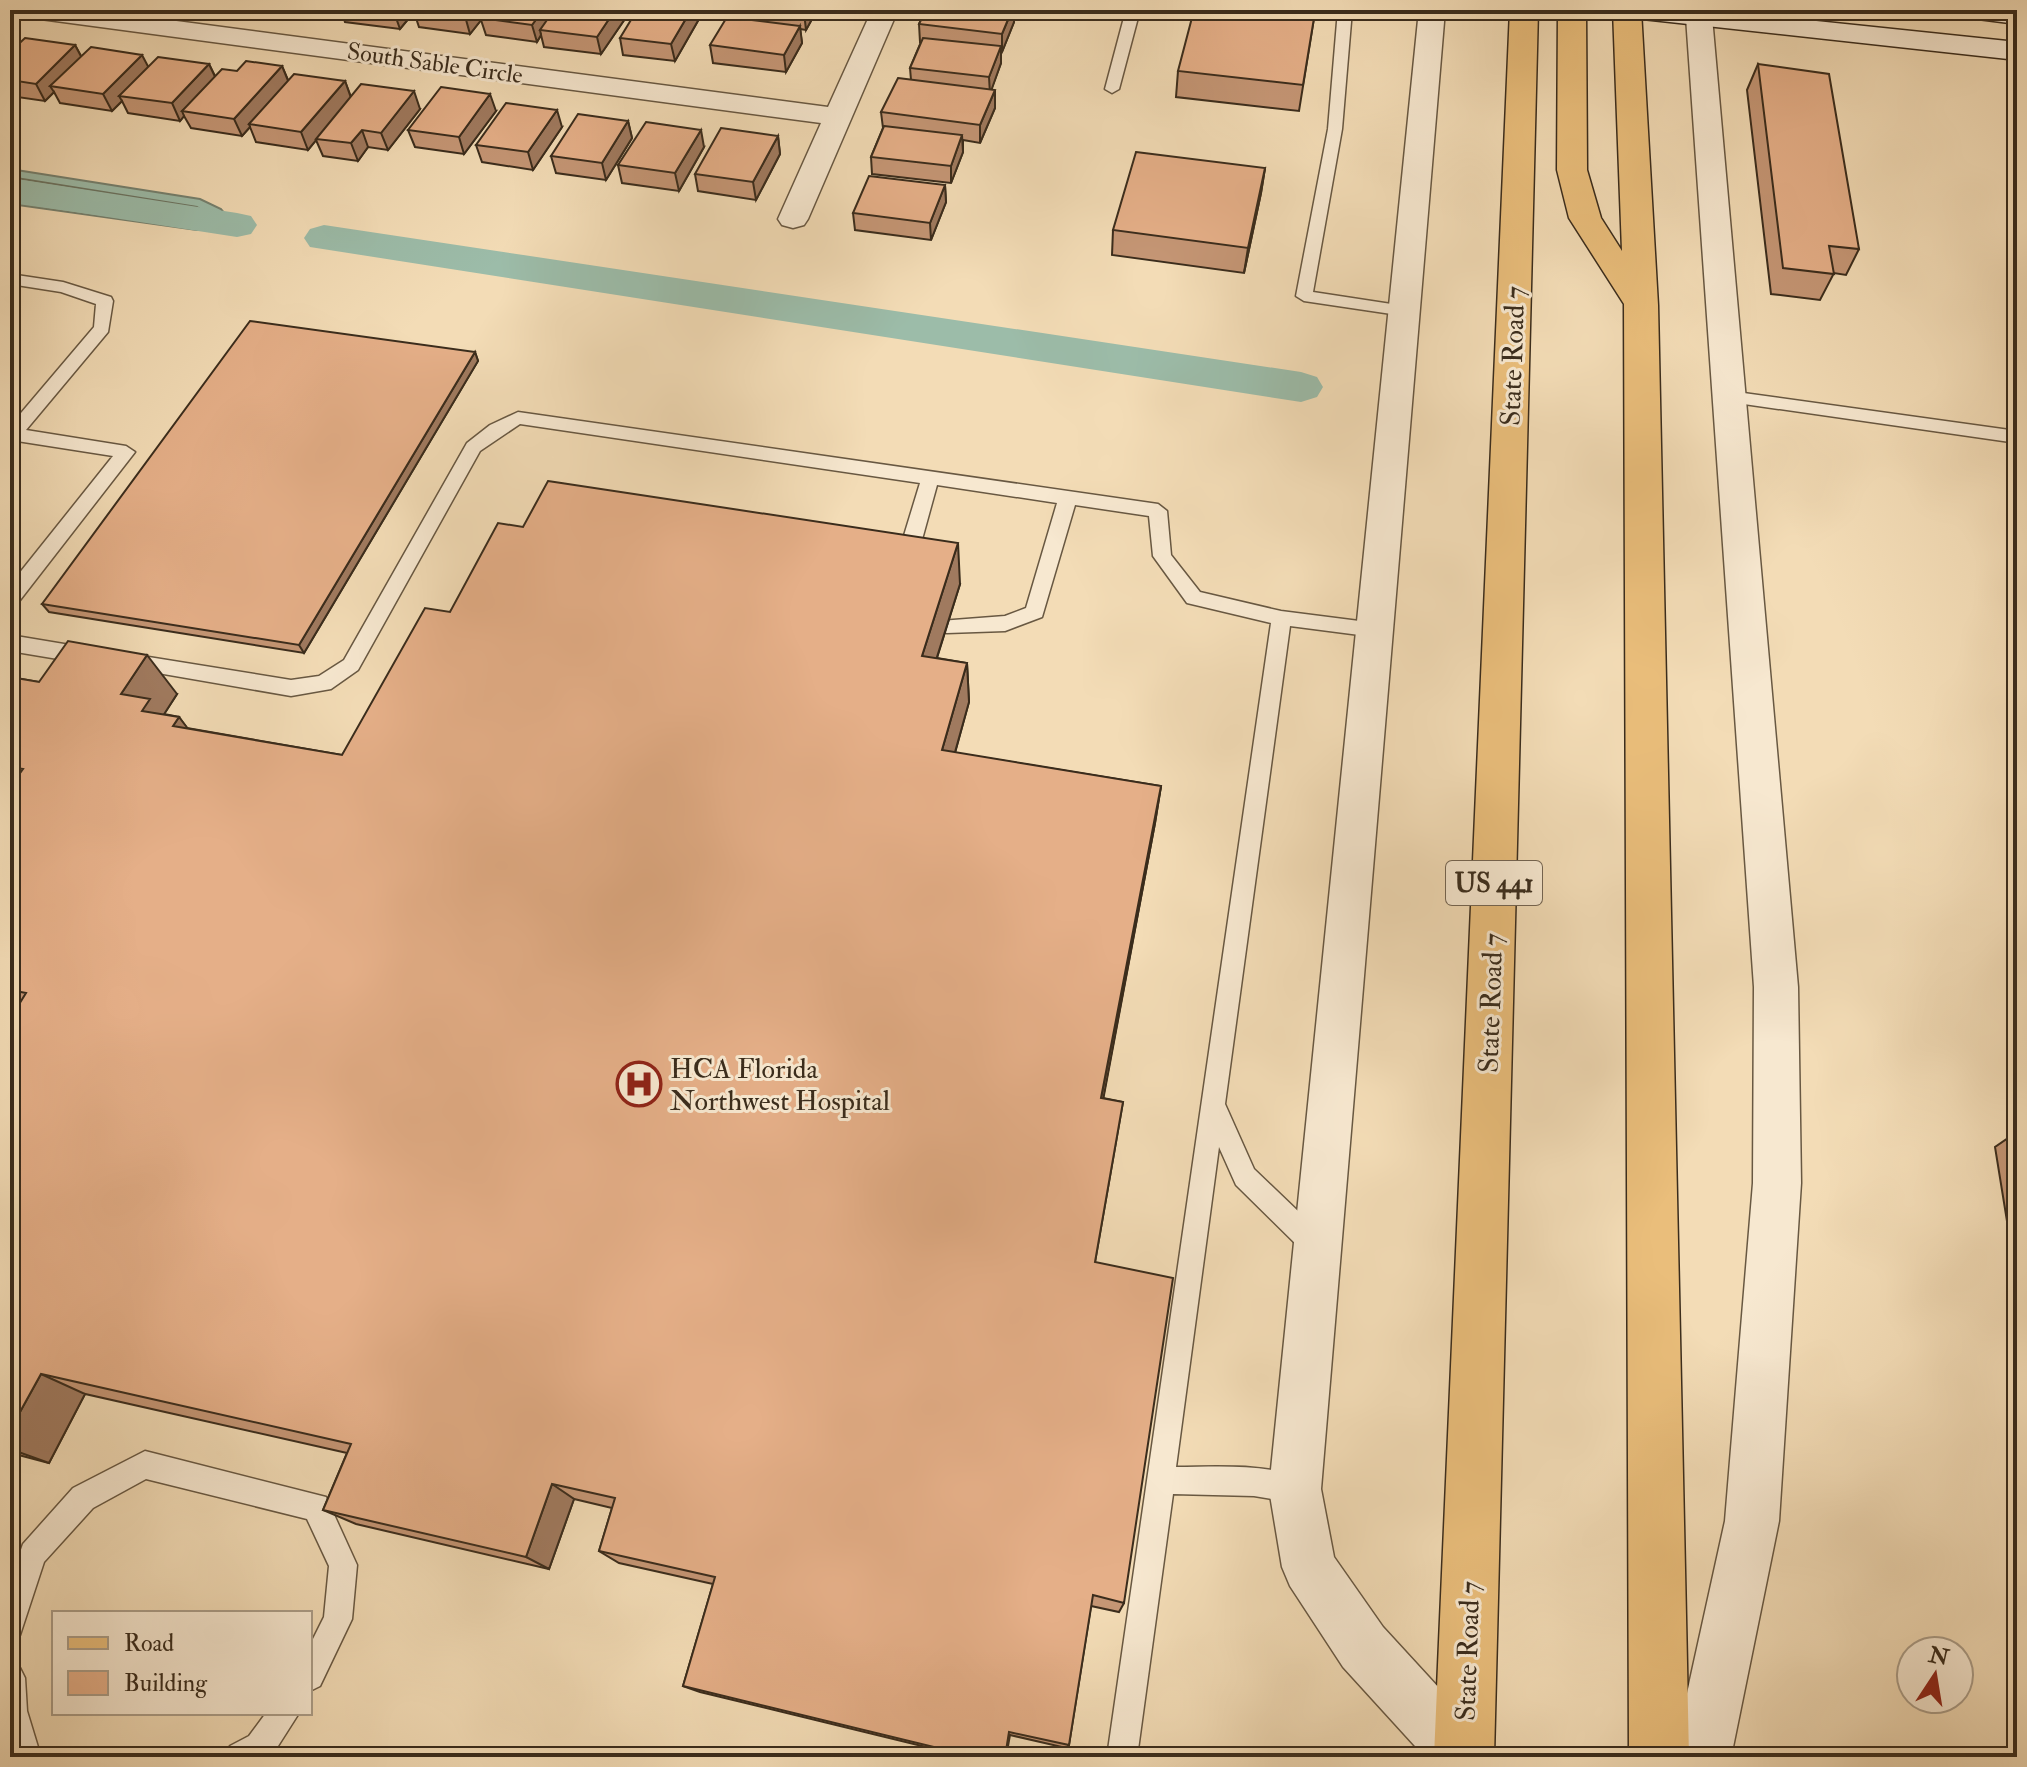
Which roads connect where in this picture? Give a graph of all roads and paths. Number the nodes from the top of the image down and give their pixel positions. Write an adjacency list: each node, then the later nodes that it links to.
1 (33, 10): 14 (street, South Sable Circle)
2 (885, 10): 14 (street)
3 (1133, 10): 13 (lane)
4 (1345, 10): 19 (lane)
5 (1432, 10): 19 (street)
6 (1524, 10): 43 (main road, State Road 7 / US 441)
7 (1572, 10): 18 (main road)
8 (1630, 10): 11 (street); 18 (main road)
9 (1964, 10): 10 (street)
10 (2017, 16)
11 (1699, 17): 12 (street); 20 (street)
12 (2017, 51)
13 (1112, 89)
14 (836, 117): 15 (street)
15 (793, 219)
16 (16, 280): 17 (lane); 21 (lane)
17 (10, 295)
18 (1641, 305): 44 (main road)
19 (1405, 311): 29 (street)
20 (1729, 397): 22 (lane); 45 (street)
21 (11, 436): 26 (lane)
22 (2017, 437)
23 (930, 478): 24 (lane); 25 (lane); 30 (lane)
24 (1068, 498): 27 (lane); 28 (lane)
25 (902, 575)
26 (10, 599)
27 (1281, 618): 29 (lane); 31 (lane)
28 (947, 626)
29 (1375, 630): 32 (street)
30 (10, 643)
31 (1213, 1103): 32 (lane); 33 (lane)
32 (1318, 1247): 34 (street)
33 (1161, 1480): 34 (lane); 42 (lane)
34 (1295, 1489): 43 (street)
35 (10, 1625): 36 (lane)
36 (312, 1672)
37 (10, 1678): 38 (lane)
38 (11, 1711): 40 (lane)
39 (283, 1715): 41 (lane)
40 (26, 1757)
41 (241, 1757)
42 (1122, 1757)
43 (1464, 1757)
44 (1659, 1757)
45 (1702, 1757)

